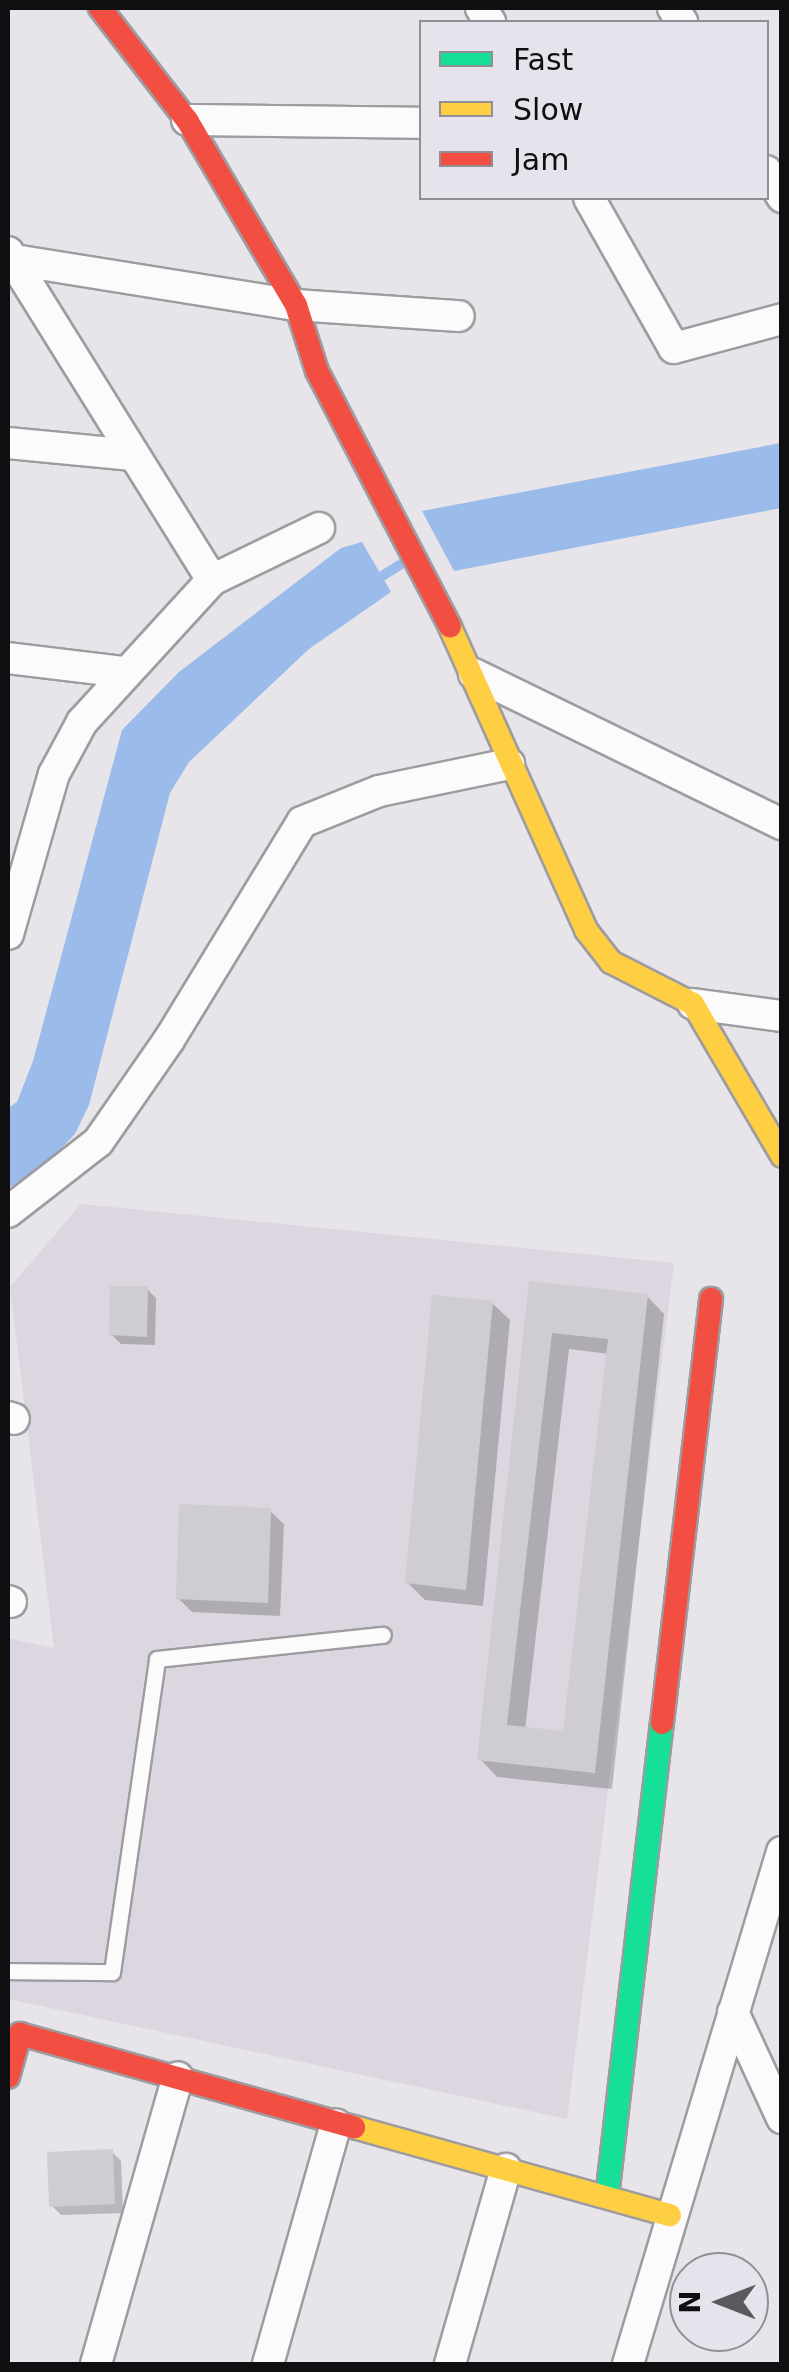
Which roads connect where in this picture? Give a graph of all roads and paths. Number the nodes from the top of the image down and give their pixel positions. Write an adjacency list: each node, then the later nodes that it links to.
1 (100, 8): 2 (street)
2 (187, 120): 3 (street); 6 (street)
3 (419, 123)
4 (590, 200): 8 (street)
5 (9, 257): 6 (street); 10 (street)
6 (296, 304): 7 (street); 15 (street)
7 (460, 316)
8 (782, 319)
9 (8, 443): 10 (street)
10 (132, 455): 12 (street)
11 (320, 528): 12 (street)
12 (212, 580): 14 (street)
13 (8, 658): 14 (street)
14 (124, 672): 18 (street)
15 (474, 674): 16 (street); 17 (street)
16 (508, 764): 20 (street); 23 (street)
17 (782, 824)
18 (13, 885): 19 (street)
19 (8, 934)
20 (692, 1004): 21 (street); 22 (street)
21 (782, 1016)
22 (782, 1156)
23 (8, 1212)
24 (710, 1299): 34 (street)
25 (383, 1636): 27 (lane)
26 (782, 1852): 28 (street)
27 (8, 1971)
28 (732, 2012): 31 (street); 35 (street)
29 (8, 2077): 30 (street)
30 (178, 2077): 32 (street); 36 (street)
31 (782, 2118)
32 (336, 2124): 33 (street); 37 (street)
33 (506, 2168): 34 (street); 38 (street)
34 (607, 2198): 35 (street)
35 (670, 2215): 39 (street)
36 (96, 2364)
37 (268, 2364)
38 (450, 2364)
39 (628, 2364)

